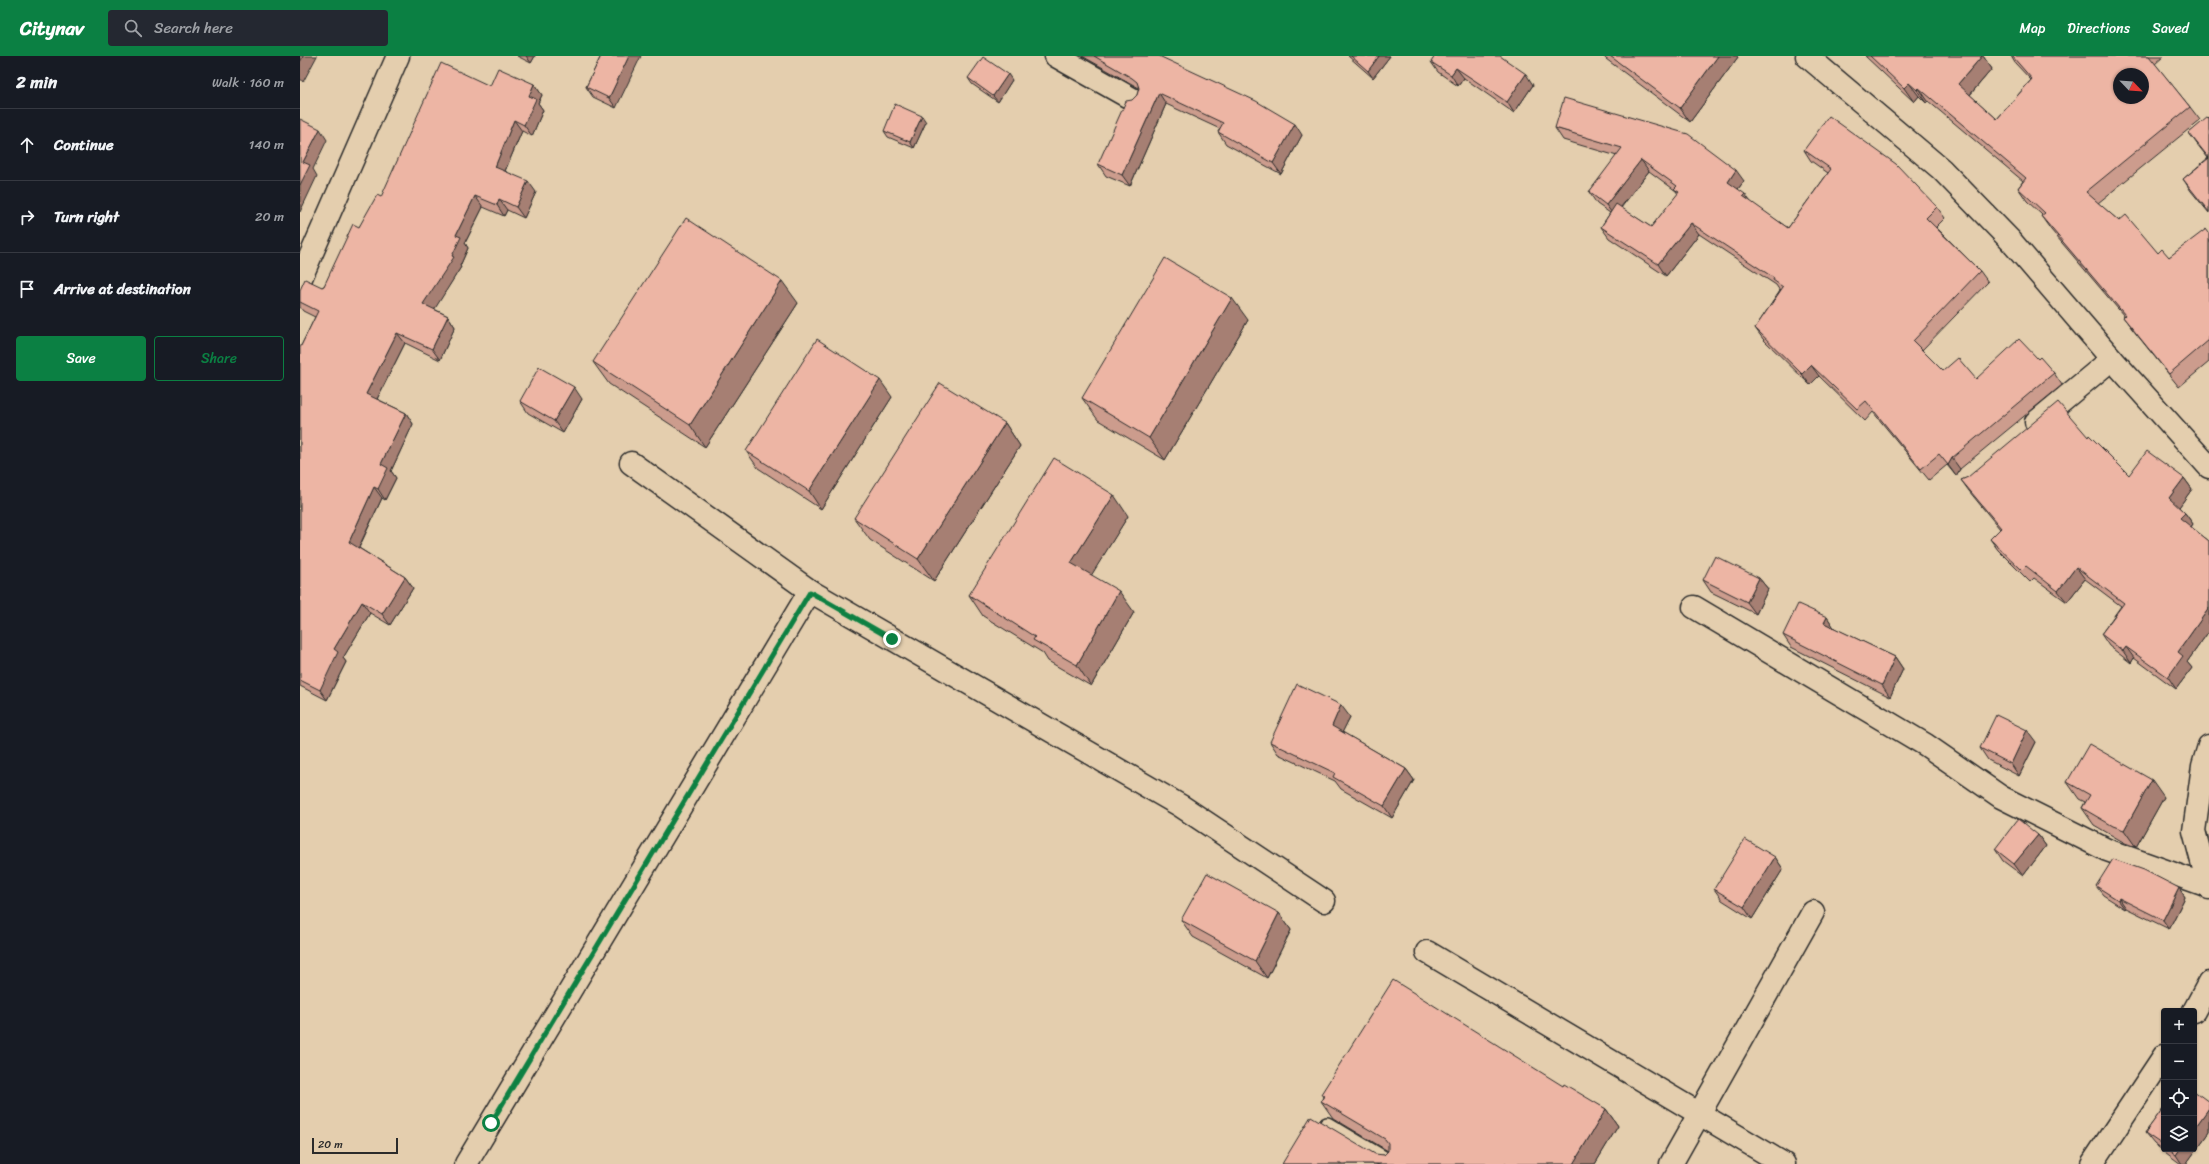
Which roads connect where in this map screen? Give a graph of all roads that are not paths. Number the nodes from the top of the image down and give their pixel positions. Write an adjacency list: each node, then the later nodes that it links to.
1 (398, 56): 5 (street)
2 (1056, 56): 4 (street)
3 (1807, 56): 6 (street)
4 (1134, 100)
5 (300, 280)
6 (2112, 359): 7 (street); 9 (street)
7 (2022, 434)
8 (631, 463): 10 (street)
9 (2209, 467)
10 (810, 592): 14 (street); 22 (street)
11 (1694, 607): 13 (street)
12 (2209, 746): 13 (street)
13 (2209, 887)
14 (1324, 901)
15 (1813, 912): 20 (street)
16 (1427, 952): 20 (street)
17 (2209, 983): 18 (street)
18 (2196, 1008)
19 (2161, 1060): 26 (street)
20 (1701, 1115): 24 (street); 25 (street)
21 (1327, 1125): 23 (lane)
22 (466, 1164)
23 (1392, 1164)
24 (1671, 1164)
25 (1784, 1164)
26 (2092, 1164)

